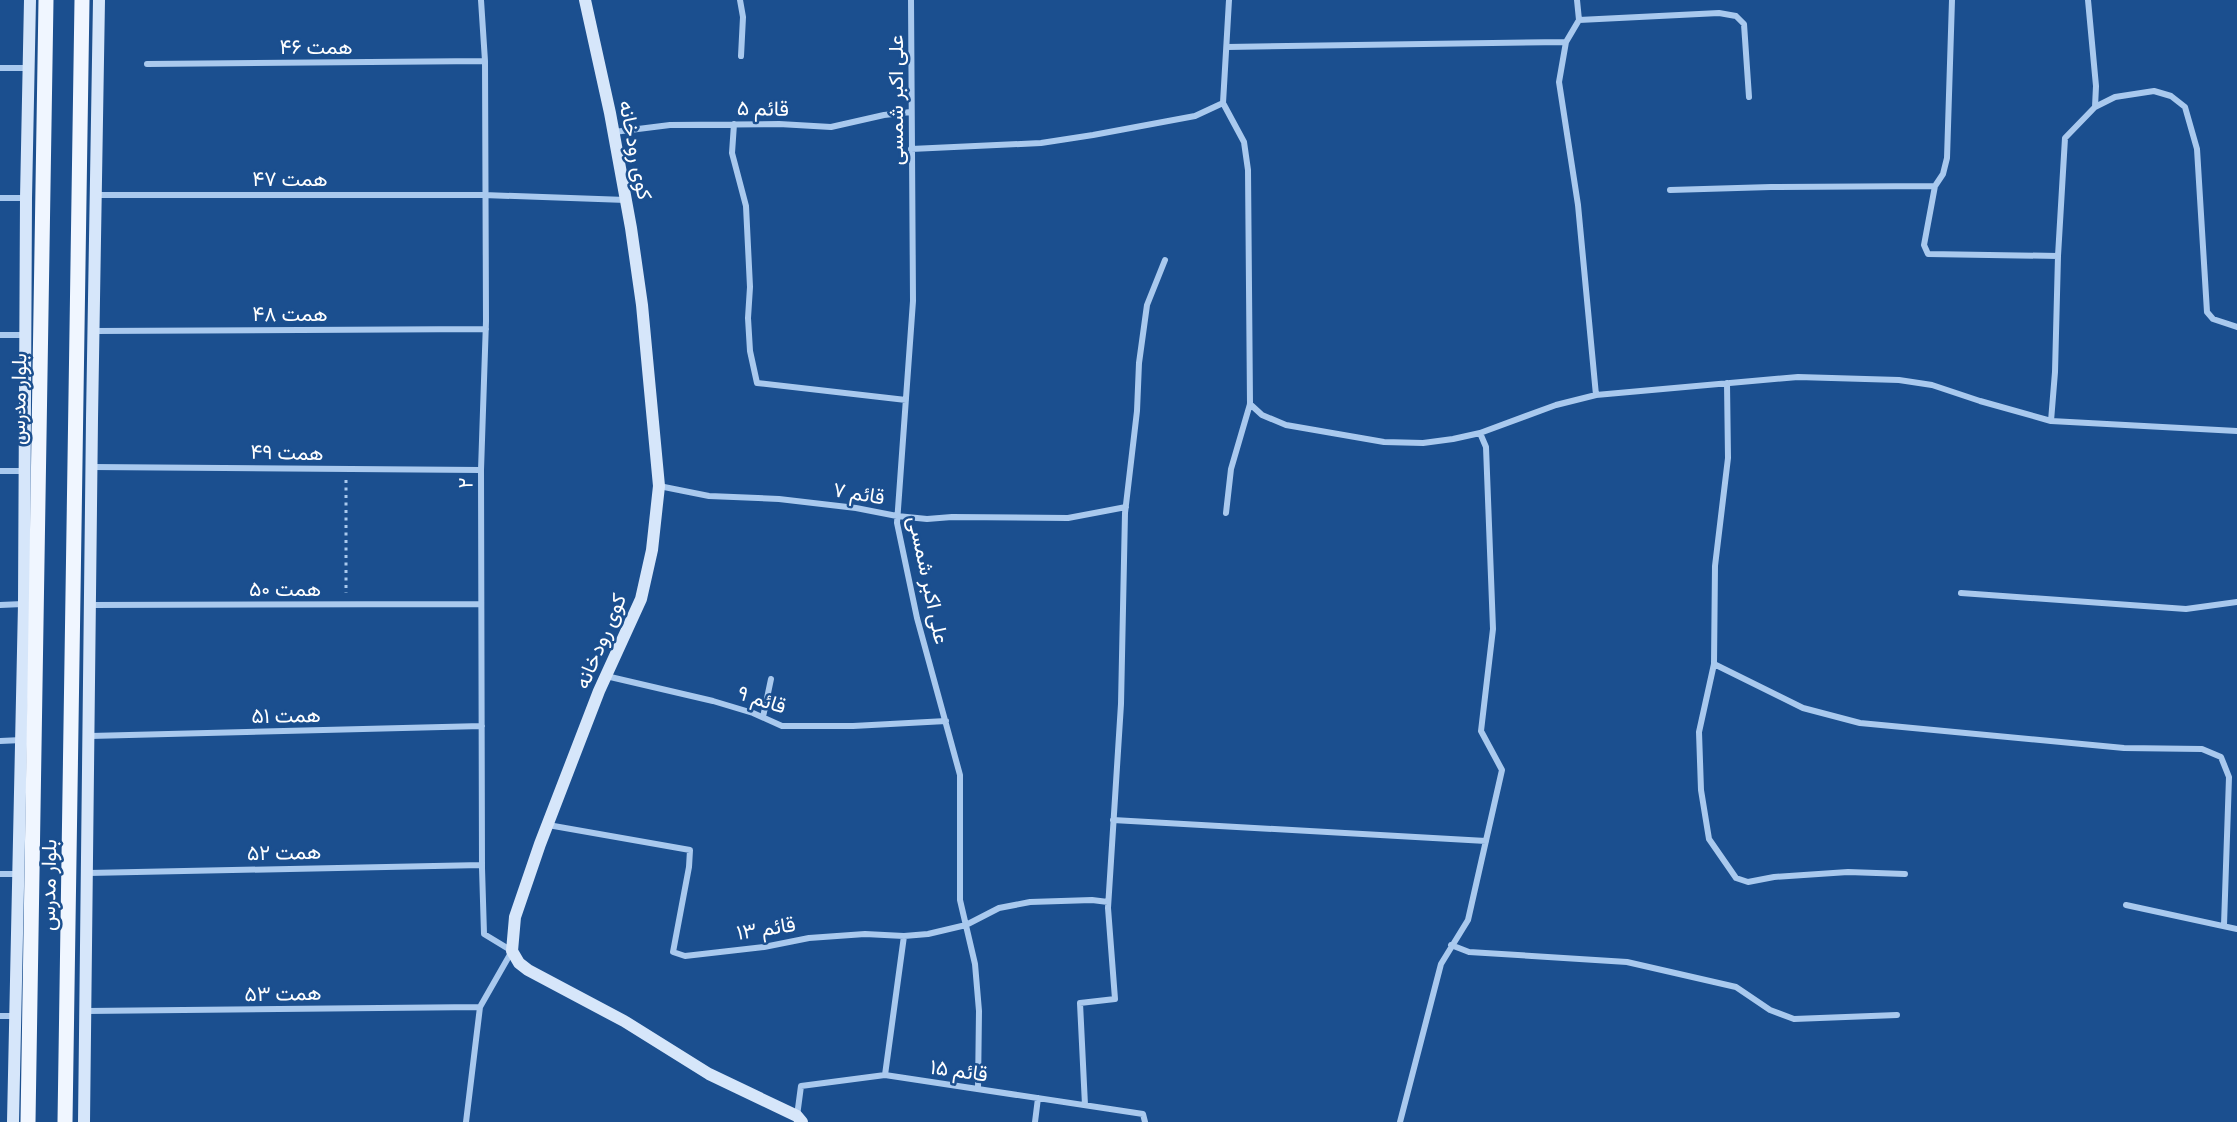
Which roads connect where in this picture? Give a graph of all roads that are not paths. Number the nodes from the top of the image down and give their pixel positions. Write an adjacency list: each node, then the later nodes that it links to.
1 (30, 0): 19 (street, بلوار مدرس)
2 (46, 0): 101 (main road, بلوار مدرس)
3 (82, 0): 43 (main road, بلوار مدرس)
4 (99, 0): 30 (street)
5 (481, 0): 17 (street, ۲)
6 (585, 0): 26 (street, کوی رودخانه)
7 (740, 0): 16 (street)
8 (911, 0): 24 (street, علی اکبر شمسی)
9 (1229, 0): 15 (street)
10 (1577, 0): 13 (street)
11 (1952, 0): 28 (street)
12 (2088, 0): 23 (street)
13 (1579, 20): 14 (street); 21 (street)
14 (1566, 42): 15 (street); 45 (street)
15 (1227, 47): 22 (street)
16 (741, 56)
17 (485, 61): 18 (street, همت ۴۶); 31 (street, ۲)
18 (147, 64)
19 (29, 68): 20 (street); 33 (street, بلوار مدرس)
20 (0, 69)
21 (1749, 97)
22 (1223, 103): 27 (street); 47 (street)
23 (2095, 108): 35 (street); 37 (street)
24 (911, 112): 25 (street, قائم ۵); 27 (street, علی اکبر شمسی)
25 (734, 124): 26 (street, قائم ۵); 46 (street)
26 (613, 132): 34 (street, کوی رودخانه)
27 (911, 149): 46 (street, علی اکبر شمسی)
28 (1935, 186): 29 (street); 35 (street)
29 (1670, 190)
30 (96, 195): 31 (street, همت ۴۷); 39 (street)
31 (484, 195): 34 (street, همت ۴۷); 38 (street, ۲)
32 (0, 198): 33 (street)
33 (26, 198): 41 (street, بلوار مدرس)
34 (626, 200): 55 (street, کوی رودخانه)
35 (2058, 256): 48 (street)
36 (1165, 260): 56 (street)
37 (2237, 327)
38 (486, 329): 39 (street, همت ۴۸); 52 (street, ۲)
39 (93, 331): 42 (street)
40 (0, 335): 41 (street)
41 (27, 335): 54 (street, بلوار مدرس)
42 (93, 378): 43 (street); 51 (street)
43 (77, 380): 102 (main road, بلوار مدرس)
44 (1726, 383): 45 (street); 48 (street); 65 (street)
45 (1596, 396): 50 (street)
46 (906, 400): 58 (street, علی اکبر شمسی)
47 (1250, 404): 50 (street); 57 (street)
48 (2050, 421): 49 (street)
49 (2237, 431)
50 (1480, 433): 76 (street)
51 (92, 467): 52 (street, همت ۴۹); 64 (street)
52 (481, 470): 62 (street, ۲)
53 (0, 471): 54 (street)
54 (26, 471): 61 (street, بلوار مدرس)
55 (659, 486): 58 (street, قائم ۷); 66 (street, کوی رودخانه)
56 (1126, 507): 58 (street, قائم ۷); 74 (street)
57 (1226, 513)
58 (897, 516): 69 (street, علی اکبر شمسی)
59 (1961, 593): 60 (street)
60 (2237, 602)
61 (24, 604): 63 (street); 72 (street, بلوار مدرس)
62 (480, 604): 64 (street, همت ۵۰); 70 (street, ۲)
63 (0, 605)
64 (91, 605): 71 (street)
65 (1714, 664): 81 (street); 85 (street)
66 (606, 676): 68 (street, قائم ۹); 75 (street, کوی رودخانه)
67 (771, 679): 68 (street)
68 (764, 717): 69 (street, قائم ۹)
69 (946, 721): 84 (street, علی اکبر شمسی)
70 (482, 726): 71 (street, همت ۵۱); 77 (street, ۲)
71 (90, 736): 78 (street)
72 (22, 740): 73 (street); 80 (street, بلوار مدرس)
73 (0, 741)
74 (1113, 820): 76 (street); 82 (street)
75 (548, 825): 87 (street, قائم ۱۳); 89 (street, کوی رودخانه)
76 (1486, 841): 88 (street)
77 (482, 865): 78 (street, همت ۵۲); 89 (street, ۲)
78 (88, 873): 91 (street)
79 (0, 874): 80 (street)
80 (19, 874): 93 (street, بلوار مدرس)
81 (1905, 874)
82 (1108, 902): 84 (street, قائم ۱۳); 98 (street)
83 (2126, 905): 85 (street)
84 (966, 925): 87 (street, قائم ۱۳); 96 (street, علی اکبر شمسی)
85 (2224, 925): 86 (street)
86 (2237, 929)
87 (904, 936): 95 (street)
88 (1451, 945): 94 (street); 107 (street)
89 (512, 951): 90 (street); 99 (street)
90 (480, 1007): 91 (street, همت ۵۳); 104 (street)
91 (86, 1011): 103 (street)
92 (0, 1016): 93 (street)
93 (16, 1016): 100 (street, بلوار مدرس)
94 (1897, 1016)
95 (885, 1075): 96 (street, قائم ۱۵); 99 (street, قائم ۱۵)
96 (978, 1089): 97 (street, قائم ۱۵)
97 (1038, 1098): 98 (street, قائم ۱۵); 105 (street)
98 (1085, 1105): 106 (street, قائم ۱۵)
99 (800, 1119)
100 (13, 1122)
101 (28, 1122)
102 (65, 1122)
103 (84, 1122)
104 (466, 1122)
105 (1035, 1122)
106 (1144, 1122)
107 (1400, 1122)

